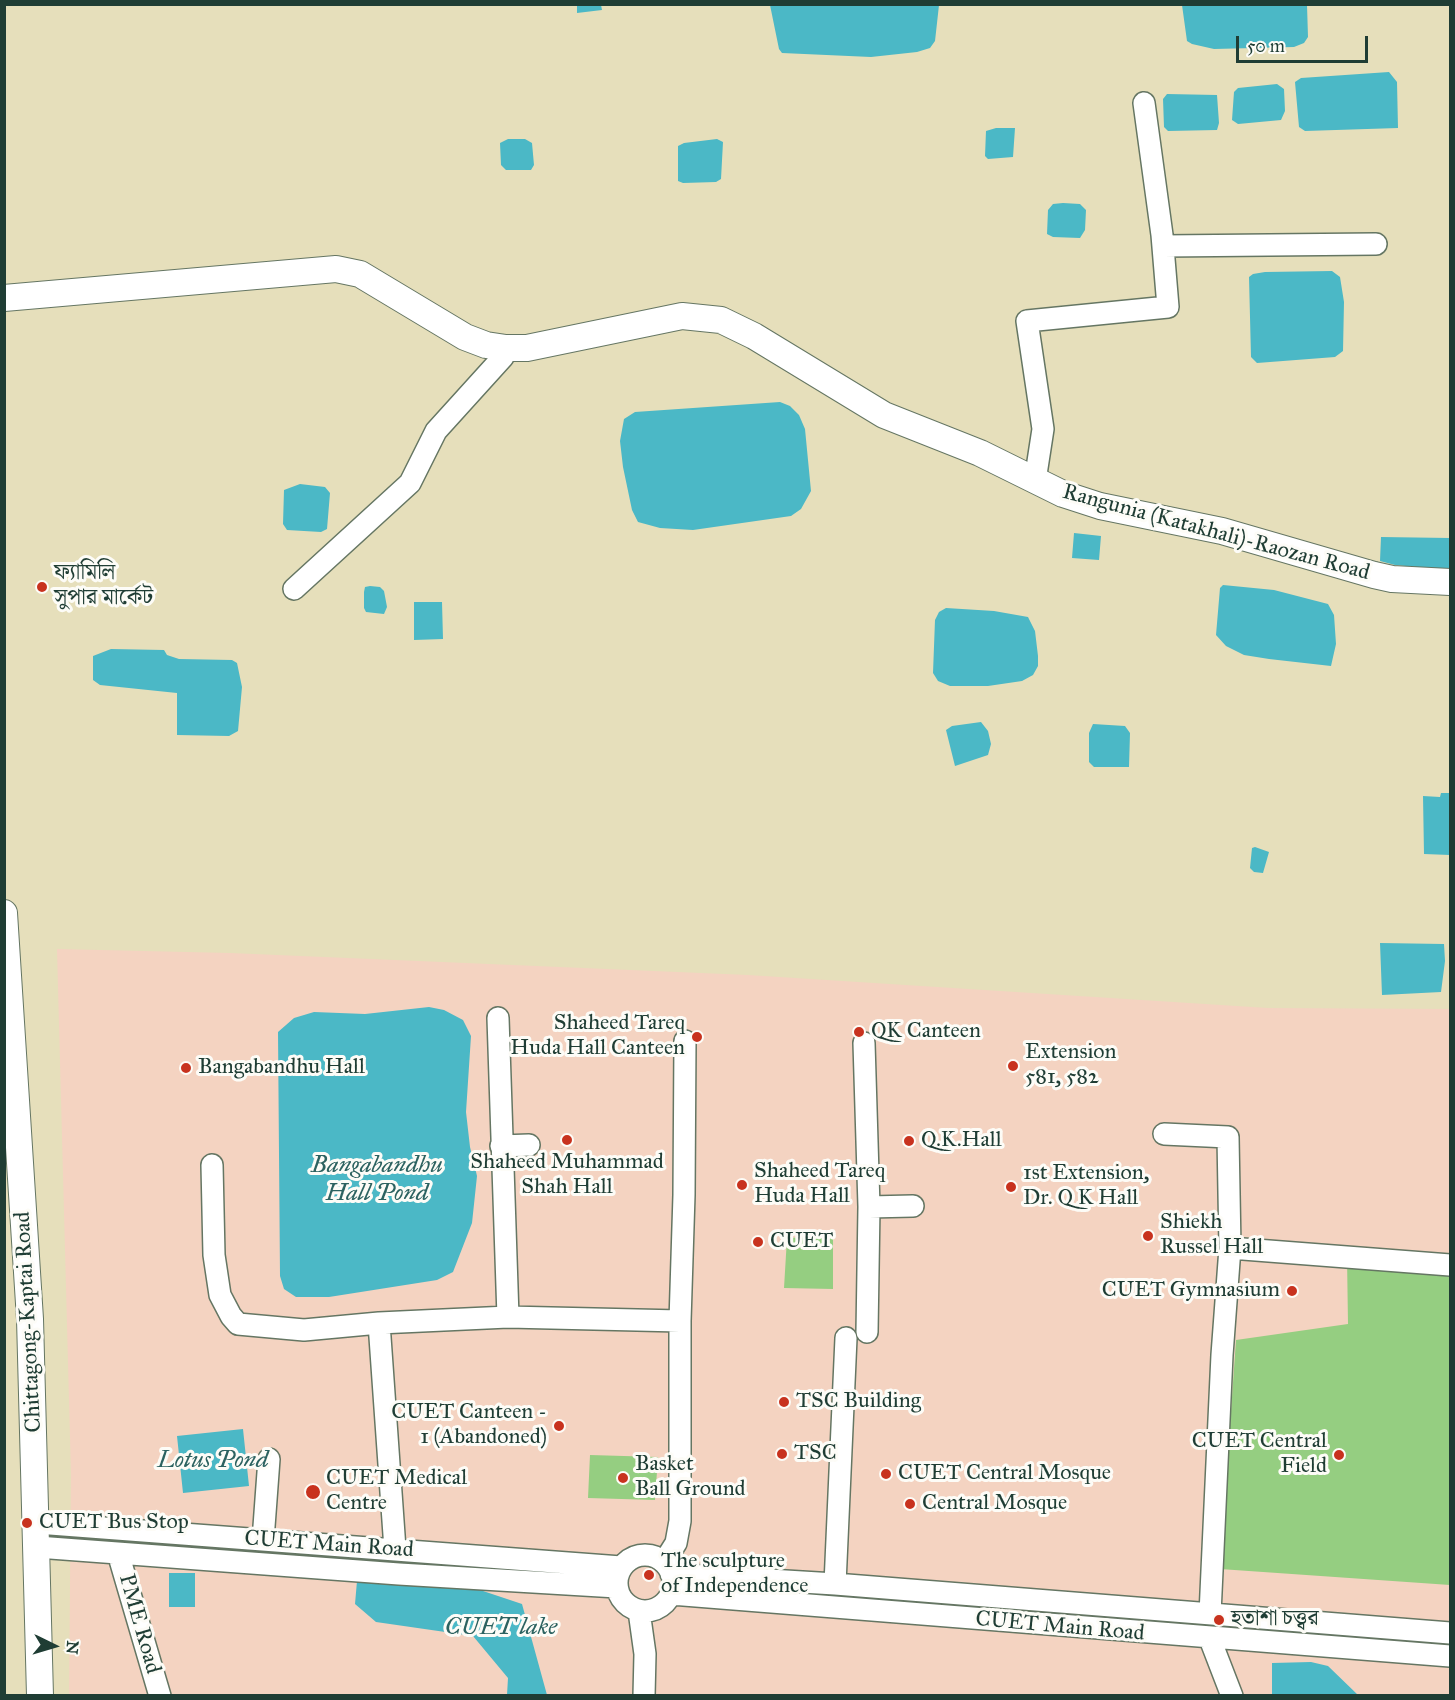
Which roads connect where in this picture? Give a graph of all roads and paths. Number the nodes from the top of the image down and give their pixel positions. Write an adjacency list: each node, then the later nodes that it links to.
1 (1144, 103): 3 (street)
2 (1376, 244): 3 (street)
3 (1163, 246): 6 (street)
4 (4, 298): 5 (main road, Rangunia (Katakhali)-Raozan Road)
5 (506, 348): 6 (main road, Rangunia (Katakhali)-Raozan Road); 8 (street)
6 (1035, 481): 7 (main road, Rangunia (Katakhali)-Raozan Road)
7 (1450, 582)
8 (294, 589)
9 (4, 913): 27 (main road, Chittagong-Kaptai Road)
10 (498, 1018): 15 (street)
11 (685, 1041): 22 (street)
12 (864, 1043): 18 (street)
13 (1164, 1134): 19 (street)
14 (529, 1145): 15 (street)
15 (501, 1146): 21 (street)
16 (212, 1165): 23 (street)
17 (913, 1206): 18 (street)
18 (869, 1207): 24 (street)
19 (1230, 1248): 20 (street); 35 (street)
20 (1450, 1265)
21 (508, 1317): 22 (street); 23 (street)
22 (680, 1321): 32 (street)
23 (373, 1324): 29 (street)
24 (867, 1332)
25 (846, 1338): 33 (street)
26 (269, 1460): 28 (street)
27 (37, 1535): 28 (street, CUET Main Road); 30 (street, CUET Main Road); 39 (main road, Chittagong-Kaptai Road)
28 (264, 1540): 29 (street, CUET Main Road)
29 (394, 1550): 31 (street, CUET Main Road)
30 (118, 1553): 31 (street, CUET Main Road); 40 (street, PME Road)
31 (619, 1577): 32 (street); 34 (street)
32 (668, 1577): 33 (street, CUET Main Road); 34 (street); 37 (street, CUET Main Road)
33 (835, 1584): 35 (street, CUET Main Road)
34 (639, 1611): 41 (street)
35 (1210, 1614): 36 (street, CUET Main Road)
36 (1450, 1633)
37 (1210, 1639): 38 (street, CUET Main Road); 42 (street)
38 (1450, 1656)
39 (40, 1695)
40 (160, 1695)
41 (644, 1695)
42 (1232, 1695)

